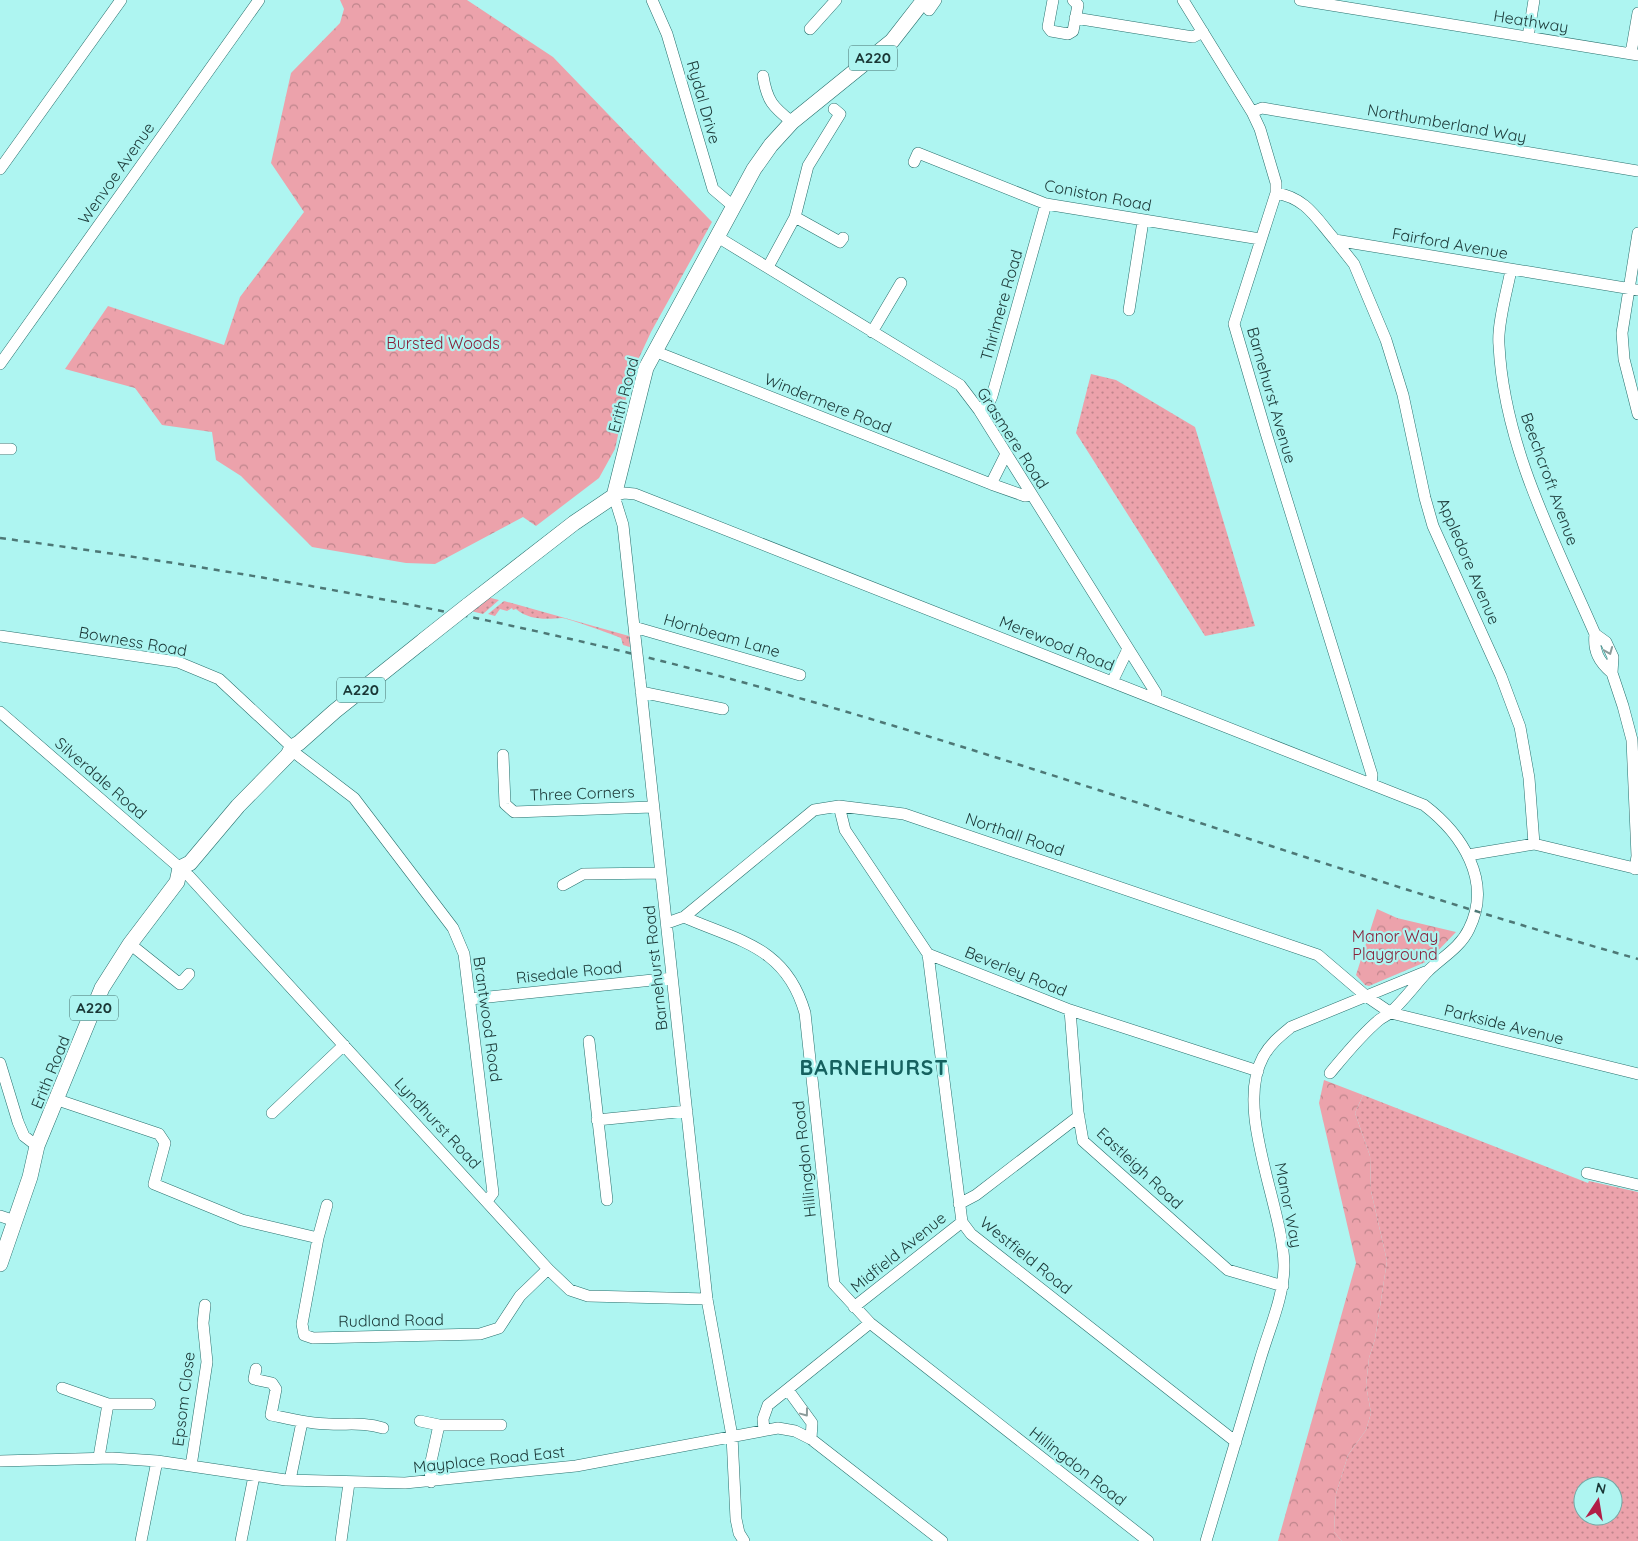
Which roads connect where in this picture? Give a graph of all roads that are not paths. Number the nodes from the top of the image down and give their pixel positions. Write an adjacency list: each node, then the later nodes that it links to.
1 (121, 0): 23 (street)
2 (259, 0): 42 (street, Wenvoe Avenue)
3 (652, 0): 27 (street, Rydal Drive)
4 (836, 0): 14 (street)
5 (936, 0): 11 (street)
6 (1054, 0): 13 (street)
7 (1073, 0): 13 (street)
8 (1183, 0): 15 (street, Barnehurst Avenue)
9 (1300, 0): 16 (street, Heathway)
10 (1534, 0): 16 (street)
11 (926, 5): 21 (main road, Erith Road / A220)
12 (1638, 12): 17 (street)
13 (1076, 18): 15 (street)
14 (810, 29)
15 (1203, 32): 20 (street, Barnehurst Avenue)
16 (1528, 37): 17 (street, Heathway)
17 (1634, 54)
18 (763, 76): 21 (street)
19 (839, 111): 28 (street)
20 (1252, 112): 24 (street, Northumberland Way); 25 (street, Barnehurst Avenue)
21 (792, 122): 27 (main road, Erith Road / A220)
22 (914, 162): 26 (street, Coniston Road)
23 (0, 169)
24 (1638, 171)
25 (1276, 193): 33 (street, Barnehurst Avenue); 34 (street)
26 (1046, 204): 29 (street, Coniston Road); 43 (street, Thirlmere Road)
27 (733, 206): 31 (main road, Erith Road / A220)
28 (796, 216): 32 (street); 35 (street)
29 (1143, 221): 33 (street, Coniston Road); 39 (street)
30 (1638, 233): 38 (street)
31 (716, 236): 35 (street, Grasmere Road); 41 (main road, Erith Road / A220)
32 (843, 238)
33 (1260, 239): 60 (street, Barnehurst Avenue)
34 (1335, 240): 36 (street, Fairford Avenue); 63 (street, Appledore Avenue)
35 (768, 268): 40 (street, Grasmere Road)
36 (1511, 270): 38 (street, Fairford Avenue); 65 (street, Beechcroft Avenue)
37 (902, 283): 40 (street)
38 (1633, 289): 44 (street)
39 (1129, 310)
40 (872, 332): 43 (street, Grasmere Road)
41 (654, 351): 46 (street, Windermere Road); 48 (main road, Erith Road / A220)
42 (0, 364)
43 (979, 410): 45 (street, Grasmere Road)
44 (1638, 414)
45 (1006, 454): 46 (street); 47 (street, Grasmere Road)
46 (991, 484): 47 (street, Windermere Road)
47 (1031, 495): 51 (street, Grasmere Road)
48 (614, 496): 49 (street, Barnehurst Road); 53 (street, Merewood Road); 58 (main road, Erith Road / A220, bridge)
49 (635, 632): 52 (street, Hornbeam Lane); 54 (street, Barnehurst Road, bridge)
50 (0, 636): 58 (street, Bowness Road)
51 (1128, 649): 53 (street); 55 (street, Grasmere Road)
52 (800, 674)
53 (1112, 682): 55 (street, Merewood Road)
54 (640, 692): 56 (street); 62 (street, Barnehurst Road)
55 (1156, 699): 60 (street, Merewood Road)
56 (723, 709)
57 (0, 712): 66 (street, Silverdale Road)
58 (294, 749): 66 (main road, Erith Road / A220); 77 (street, Brantwood Road)
59 (503, 755): 62 (street, Three Corners)
60 (1371, 784): 64 (street, Merewood Road)
61 (839, 806): 69 (street, Northall Road); 72 (street); 76 (street, Northall Road)
62 (652, 807): 67 (street, Barnehurst Road)
63 (1534, 844): 64 (street); 65 (street)
64 (1468, 855): 73 (street, Merewood Road)
65 (1637, 869)
66 (184, 872): 71 (main road, Erith Road / A220); 81 (street, Lyndhurst Road)
67 (661, 873): 68 (street); 70 (street, Barnehurst Road)
68 (563, 885)
69 (684, 917): 70 (street, Northall Road); 108 (street, Hillingdon Road)
70 (666, 923): 75 (street, Barnehurst Road)
71 (130, 944): 74 (street); 87 (main road, Erith Road / A220)
72 (928, 954): 78 (street, Beverley Road); 97 (street, Westfield Road)
73 (1429, 970): 76 (street, Manor Way); 79 (street)
74 (189, 974)
75 (672, 978): 77 (street, Risedale Road); 88 (street, Barnehurst Road)
76 (1366, 996): 79 (street, Parkside Avenue); 83 (street, Manor Way)
77 (470, 999): 96 (street, Brantwood Road)
78 (1070, 1010): 83 (street, Beverley Road); 90 (street, Eastleigh Road)
79 (1391, 1012): 84 (street); 85 (street, Parkside Avenue)
80 (589, 1041): 91 (street)
81 (344, 1046): 89 (street); 96 (street, Lyndhurst Road)
82 (0, 1062): 86 (street)
83 (1258, 1071): 105 (street, Manor Way)
84 (1330, 1073)
85 (1638, 1074)
86 (5, 1095): 92 (street)
87 (58, 1100): 92 (main road, Erith Road / A220); 102 (street)
88 (686, 1111): 91 (street); 106 (street, Barnehurst Road)
89 (272, 1113)
90 (1079, 1116): 97 (street, Midfield Avenue); 105 (street, Eastleigh Road)
91 (598, 1120): 95 (street)
92 (37, 1146): 100 (main road, Erith Road / A220)
93 (1587, 1173): 94 (street)
94 (1638, 1186)
95 (607, 1200)
96 (487, 1201): 104 (street, Lyndhurst Road)
97 (959, 1204): 101 (street, Westfield Road)
98 (326, 1205): 102 (street, Rudland Road)
99 (0, 1216): 100 (street)
100 (15, 1221): 103 (main road, Erith Road / A220)
101 (962, 1222): 108 (street, Midfield Avenue); 123 (street, Westfield Road)
102 (318, 1238): 104 (street, Rudland Road)
103 (0, 1264)
104 (548, 1269): 106 (street, Lyndhurst Road)
105 (1282, 1286): 123 (street, Manor Way)
106 (707, 1299): 121 (street, Barnehurst Road)
107 (205, 1305): 127 (street, Epsom Close)
108 (854, 1307): 109 (street, Midfield Avenue)
109 (870, 1323): 112 (street); 137 (street, Hillingdon Road)
110 (256, 1369): 115 (street)
111 (62, 1388): 113 (street)
112 (788, 1390): 120 (street); 122 (street, one-way to 122)
113 (108, 1404): 114 (street); 124 (street)
114 (150, 1404)
115 (302, 1422): 119 (street); 129 (street)
116 (420, 1422): 117 (street)
117 (439, 1425): 118 (street); 130 (street)
118 (501, 1426)
119 (383, 1428)
120 (764, 1430): 121 (street, Mayplace Road East); 122 (street, Mayplace Road East)
121 (732, 1436): 130 (street, Mayplace Road East); 135 (street, Barnehurst Road)
122 (812, 1439): 136 (street, Mayplace Road East)
123 (1236, 1442): 138 (street, Manor Way)
124 (99, 1457): 125 (street, Mayplace Road East); 126 (street, Mayplace Road East)
125 (0, 1461)
126 (157, 1461): 127 (street, Mayplace Road East); 132 (street)
127 (191, 1466): 128 (street, Mayplace Road East)
128 (254, 1476): 129 (street, Mayplace Road East); 133 (street)
129 (290, 1480): 131 (street, Mayplace Road East)
130 (431, 1482): 131 (street, Mayplace Road East)
131 (349, 1483): 134 (street)
132 (141, 1541)
133 (241, 1541)
134 (341, 1541)
135 (744, 1541)
136 (942, 1541)
137 (1148, 1541)
138 (1206, 1541)

